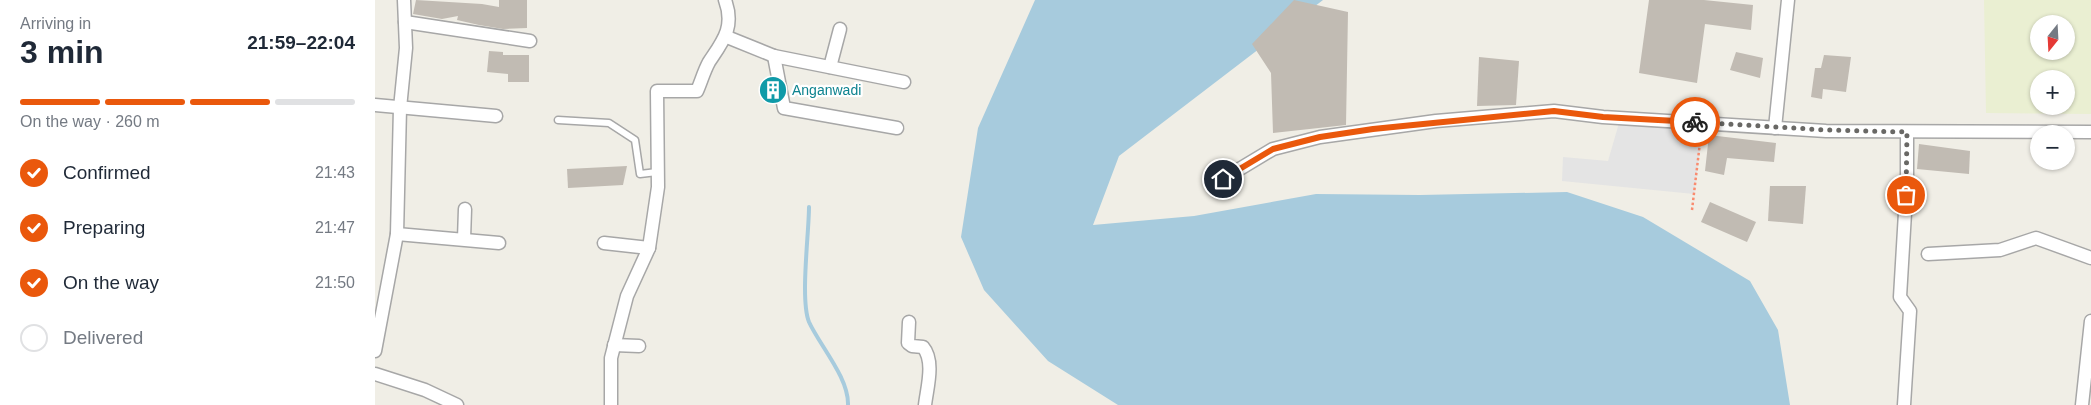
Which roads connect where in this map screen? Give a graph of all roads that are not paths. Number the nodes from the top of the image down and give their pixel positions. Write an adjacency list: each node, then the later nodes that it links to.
1 (404, 0): 4 (street)
2 (725, 0): 6 (street)
3 (1788, 0): 16 (street)
4 (405, 22): 7 (street); 12 (street)
5 (840, 29): 9 (street)
6 (727, 37): 8 (street); 19 (street)
7 (530, 41)
8 (774, 56): 9 (street); 15 (street)
9 (829, 67): 10 (street)
10 (904, 82)
11 (375, 105): 12 (street)
12 (400, 108): 13 (street); 22 (street)
13 (496, 116)
14 (558, 120): 19 (lane)
15 (897, 128)
16 (1775, 128): 17 (street); 20 (street)
17 (1907, 132): 18 (street); 38 (street)
18 (2091, 132)
19 (657, 172): 26 (street)
20 (1223, 179)
21 (465, 209): 23 (street)
22 (397, 234): 23 (street); 33 (street)
23 (464, 239): 24 (street)
24 (499, 243)
25 (604, 243): 26 (street)
26 (649, 248): 31 (street)
27 (1927, 254): 28 (street)
28 (2091, 258)
29 (2091, 321): 39 (street)
30 (909, 322): 37 (street)
31 (614, 345): 32 (street); 36 (street)
32 (639, 346)
33 (375, 350)
34 (375, 374): 35 (street)
35 (457, 405)
36 (611, 405)
37 (925, 405)
38 (1904, 405)
39 (2082, 405)

